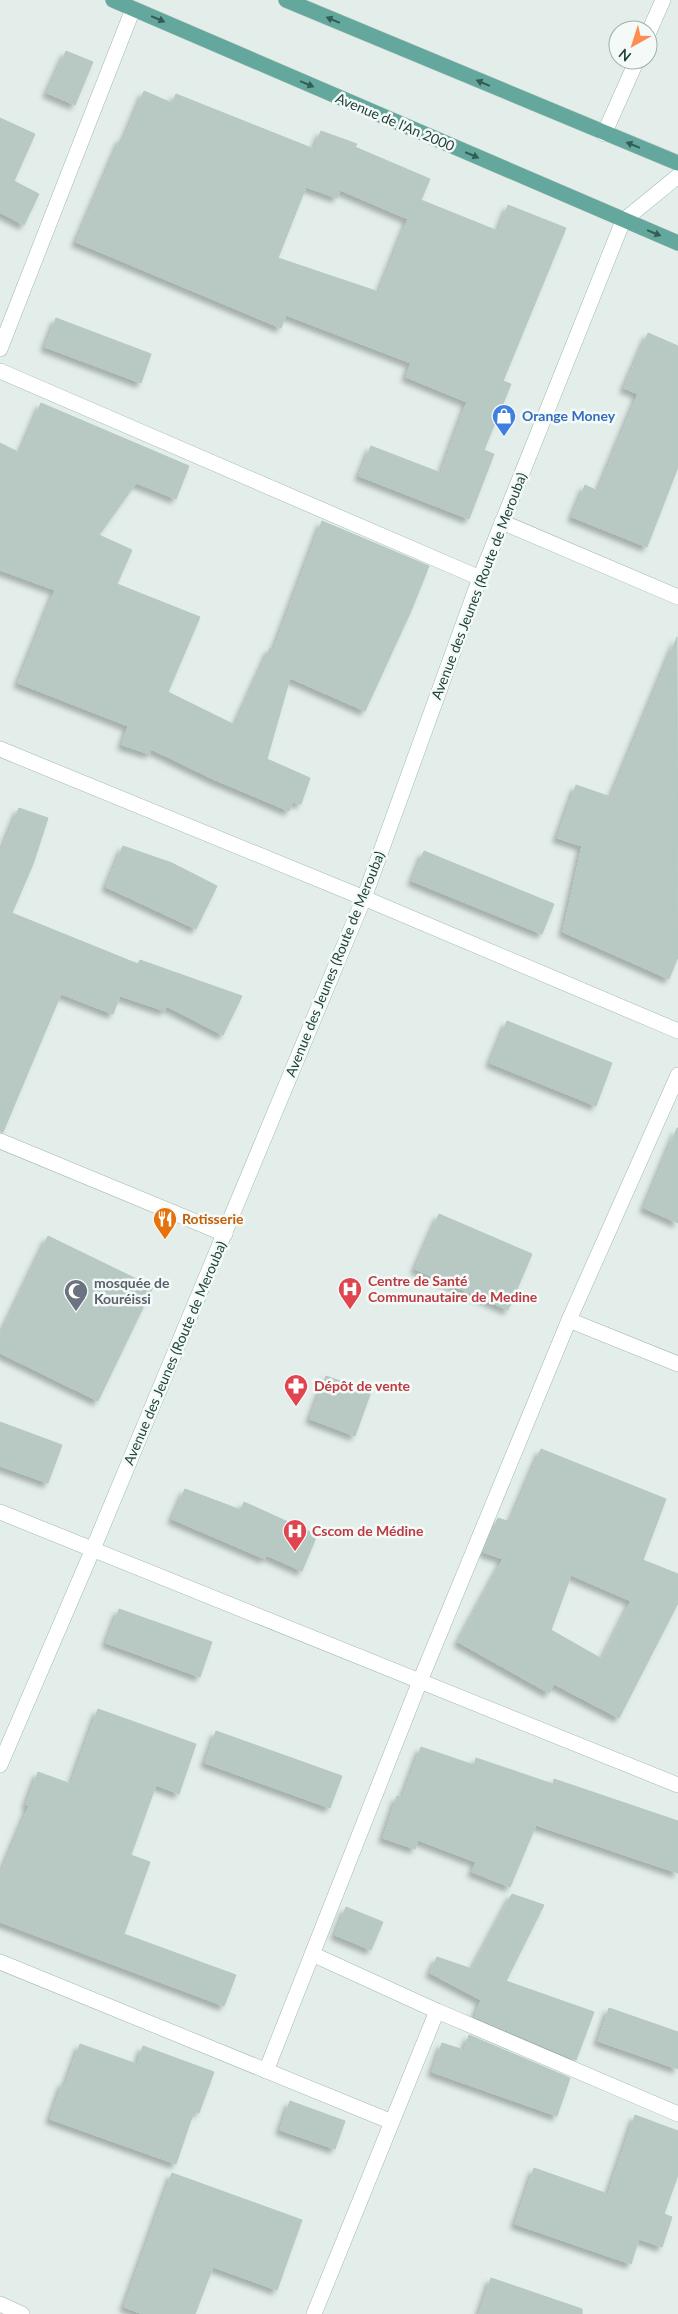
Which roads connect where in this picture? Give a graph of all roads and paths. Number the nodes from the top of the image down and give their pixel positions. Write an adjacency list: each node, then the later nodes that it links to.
1 (113, 0): 4 (main road, Avenue de l'An 2000)
2 (286, 0): 7 (main road, one-way to 2)
3 (663, 0): 5 (street)
4 (133, 8): 10 (main road, Avenue de l'An 2000, one-way to 10); 12 (street)
5 (654, 20)
6 (633, 70): 7 (street)
7 (604, 134): 8 (main road, one-way to 7)
8 (678, 163)
9 (678, 176): 10 (street, Avenue des Jeunes (Route de Merouba))
10 (624, 220): 11 (main road, Avenue de l'An 2000, one-way to 11); 14 (street, Avenue des Jeunes (Route de Merouba))
11 (678, 243)
12 (0, 349)
13 (0, 371): 15 (street)
14 (502, 522): 15 (street, Avenue des Jeunes (Route de Merouba)); 16 (street)
15 (480, 578): 18 (street, Avenue des Jeunes (Route de Merouba))
16 (678, 596)
17 (0, 749): 18 (street)
18 (364, 898): 19 (street); 22 (street, Avenue des Jeunes (Route de Merouba))
19 (678, 1031)
20 (678, 1075): 23 (street)
21 (0, 1141): 22 (street)
22 (225, 1234): 26 (street, Avenue des Jeunes (Route de Merouba))
23 (568, 1320): 24 (street); 27 (street)
24 (678, 1364)
25 (0, 1512): 26 (street)
26 (93, 1549): 27 (street); 28 (street, Avenue des Jeunes (Route de Merouba))
27 (420, 1681): 29 (street); 30 (street)
28 (0, 1765)
29 (678, 1785)
30 (312, 1954): 32 (street); 33 (street)
31 (0, 1962): 33 (street)
32 (437, 2011): 34 (street); 35 (street)
33 (266, 2070): 35 (street)
34 (678, 2114)
35 (392, 2122): 38 (street)
36 (0, 2304): 37 (street)
37 (22, 2314)
38 (314, 2314)

